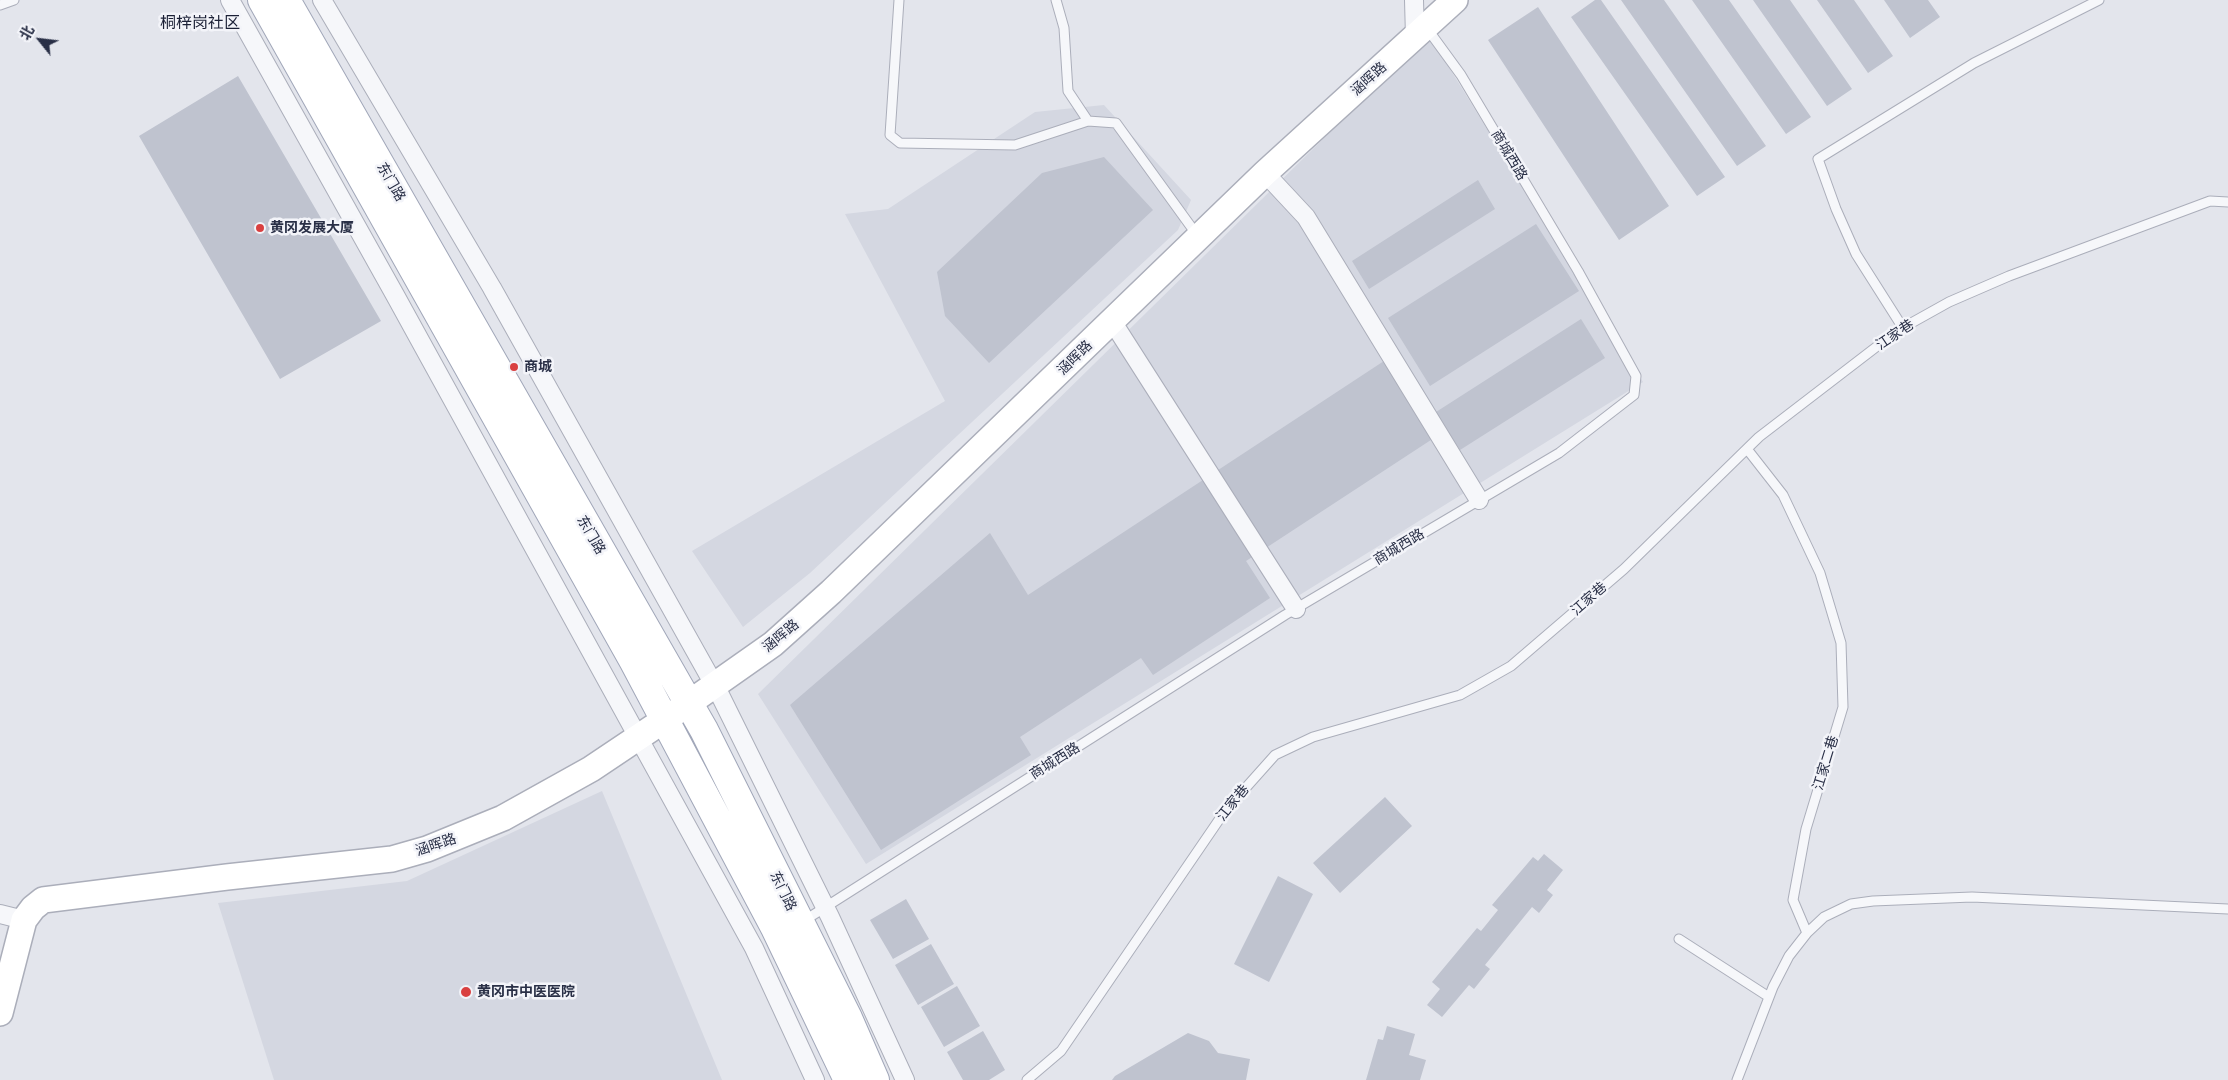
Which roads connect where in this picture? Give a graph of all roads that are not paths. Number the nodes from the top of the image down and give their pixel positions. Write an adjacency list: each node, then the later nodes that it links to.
1 (14, 0): 11 (lane)
2 (230, 0): 25 (street)
3 (262, 0): 24 (main road, 东门路)
4 (286, 0): 23 (main road, 东门路)
5 (322, 0): 22 (street)
6 (900, 0): 13 (lane)
7 (1056, 0): 13 (lane)
8 (1414, 0): 12 (street)
9 (1456, 0): 12 (street, 涵晖路)
10 (2099, 0): 18 (lane)
11 (0, 5)
12 (1421, 32): 14 (street, 涵晖路); 20 (lane, 商城西路)
13 (1088, 121): 16 (lane)
14 (1265, 173): 16 (street, 涵晖路); 20 (street)
15 (2228, 202): 18 (lane, 江家巷)
16 (1199, 237): 17 (street, 涵晖路)
17 (1112, 321): 21 (street); 22 (street, 涵晖路)
18 (1903, 328): 19 (lane, 江家巷)
19 (1747, 449): 31 (lane, 江家二巷); 39 (lane, 江家巷)
20 (1479, 500): 21 (lane, 商城西路)
21 (1296, 609): 26 (lane, 商城西路)
22 (714, 685): 23 (street, 涵晖路); 26 (street)
23 (689, 703): 24 (street, 涵晖路); 30 (main road, 东门路)
24 (664, 720): 25 (street, 涵晖路); 36 (main road, 东门路)
25 (637, 738): 29 (street, 涵晖路); 35 (street)
26 (825, 907): 30 (lane, 商城西路); 38 (street)
27 (2228, 909): 31 (lane)
28 (0, 914): 29 (street)
29 (24, 920): 34 (street, 涵晖路)
30 (800, 924): 37 (main road, 东门路)
31 (1807, 933): 33 (lane)
32 (1679, 940): 33 (lane)
33 (1769, 997): 40 (lane)
34 (1, 1008)
35 (815, 1080)
36 (848, 1080)
37 (875, 1080)
38 (905, 1080)
39 (1027, 1080)
40 (1737, 1080)

